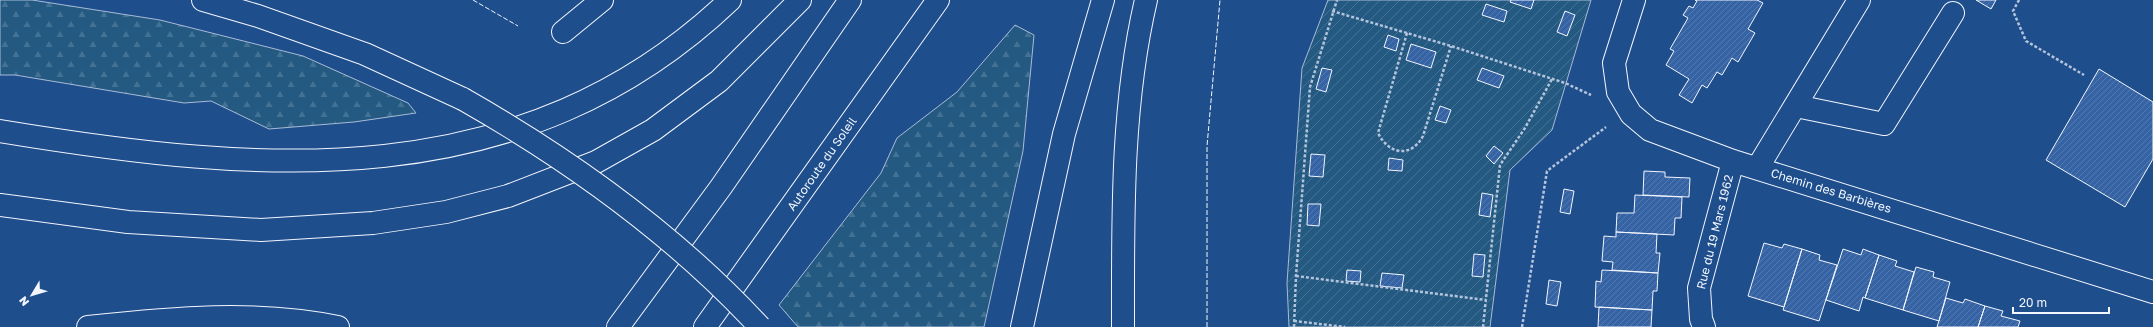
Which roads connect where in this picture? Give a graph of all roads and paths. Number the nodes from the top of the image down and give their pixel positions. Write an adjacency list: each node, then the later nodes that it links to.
1 (203, 0): 34 (main road, bridge)
2 (602, 0): 15 (main road)
3 (730, 0): 22 (main road)
4 (800, 0): 25 (main road)
5 (850, 0): 32 (main road)
6 (938, 0): 33 (main road, Autoroute du Soleil)
7 (1103, 0): 35 (main road)
8 (1146, 0): 36 (main road)
9 (1337, 0): 13 (path)
10 (1634, 0): 20 (main road, Chemin des Barbières)
11 (1859, 0): 21 (main road)
12 (2020, 0): 18 (path)
13 (1332, 11): 16 (path); 26 (path)
14 (1953, 13): 21 (main road)
15 (563, 32)
16 (1407, 33): 17 (path); 17 (path)
17 (1451, 46): 19 (path)
18 (2084, 75)
19 (1552, 79): 20 (path); 28 (path)
20 (1611, 96): 23 (main road, Chemin des Barbières); 40 (path)
21 (1796, 106): 24 (main road)
22 (0, 131)
23 (1733, 160): 24 (main road, Chemin des Barbières); 41 (main road, Rue du 19 Mars 1962)
24 (1758, 168): 27 (main road, Chemin des Barbières)
25 (0, 205)
26 (1296, 276): 28 (path); 29 (path)
27 (2153, 292)
28 (1486, 300): 39 (path)
29 (1294, 321): 37 (path); 38 (path)
30 (88, 327): 31 (main road)
31 (338, 327)
32 (618, 327)
33 (705, 327)
34 (760, 327)
35 (1022, 327)
36 (1123, 327)
37 (1294, 327)
38 (1345, 327)
39 (1483, 327)
40 (1522, 327)
41 (1704, 327)

